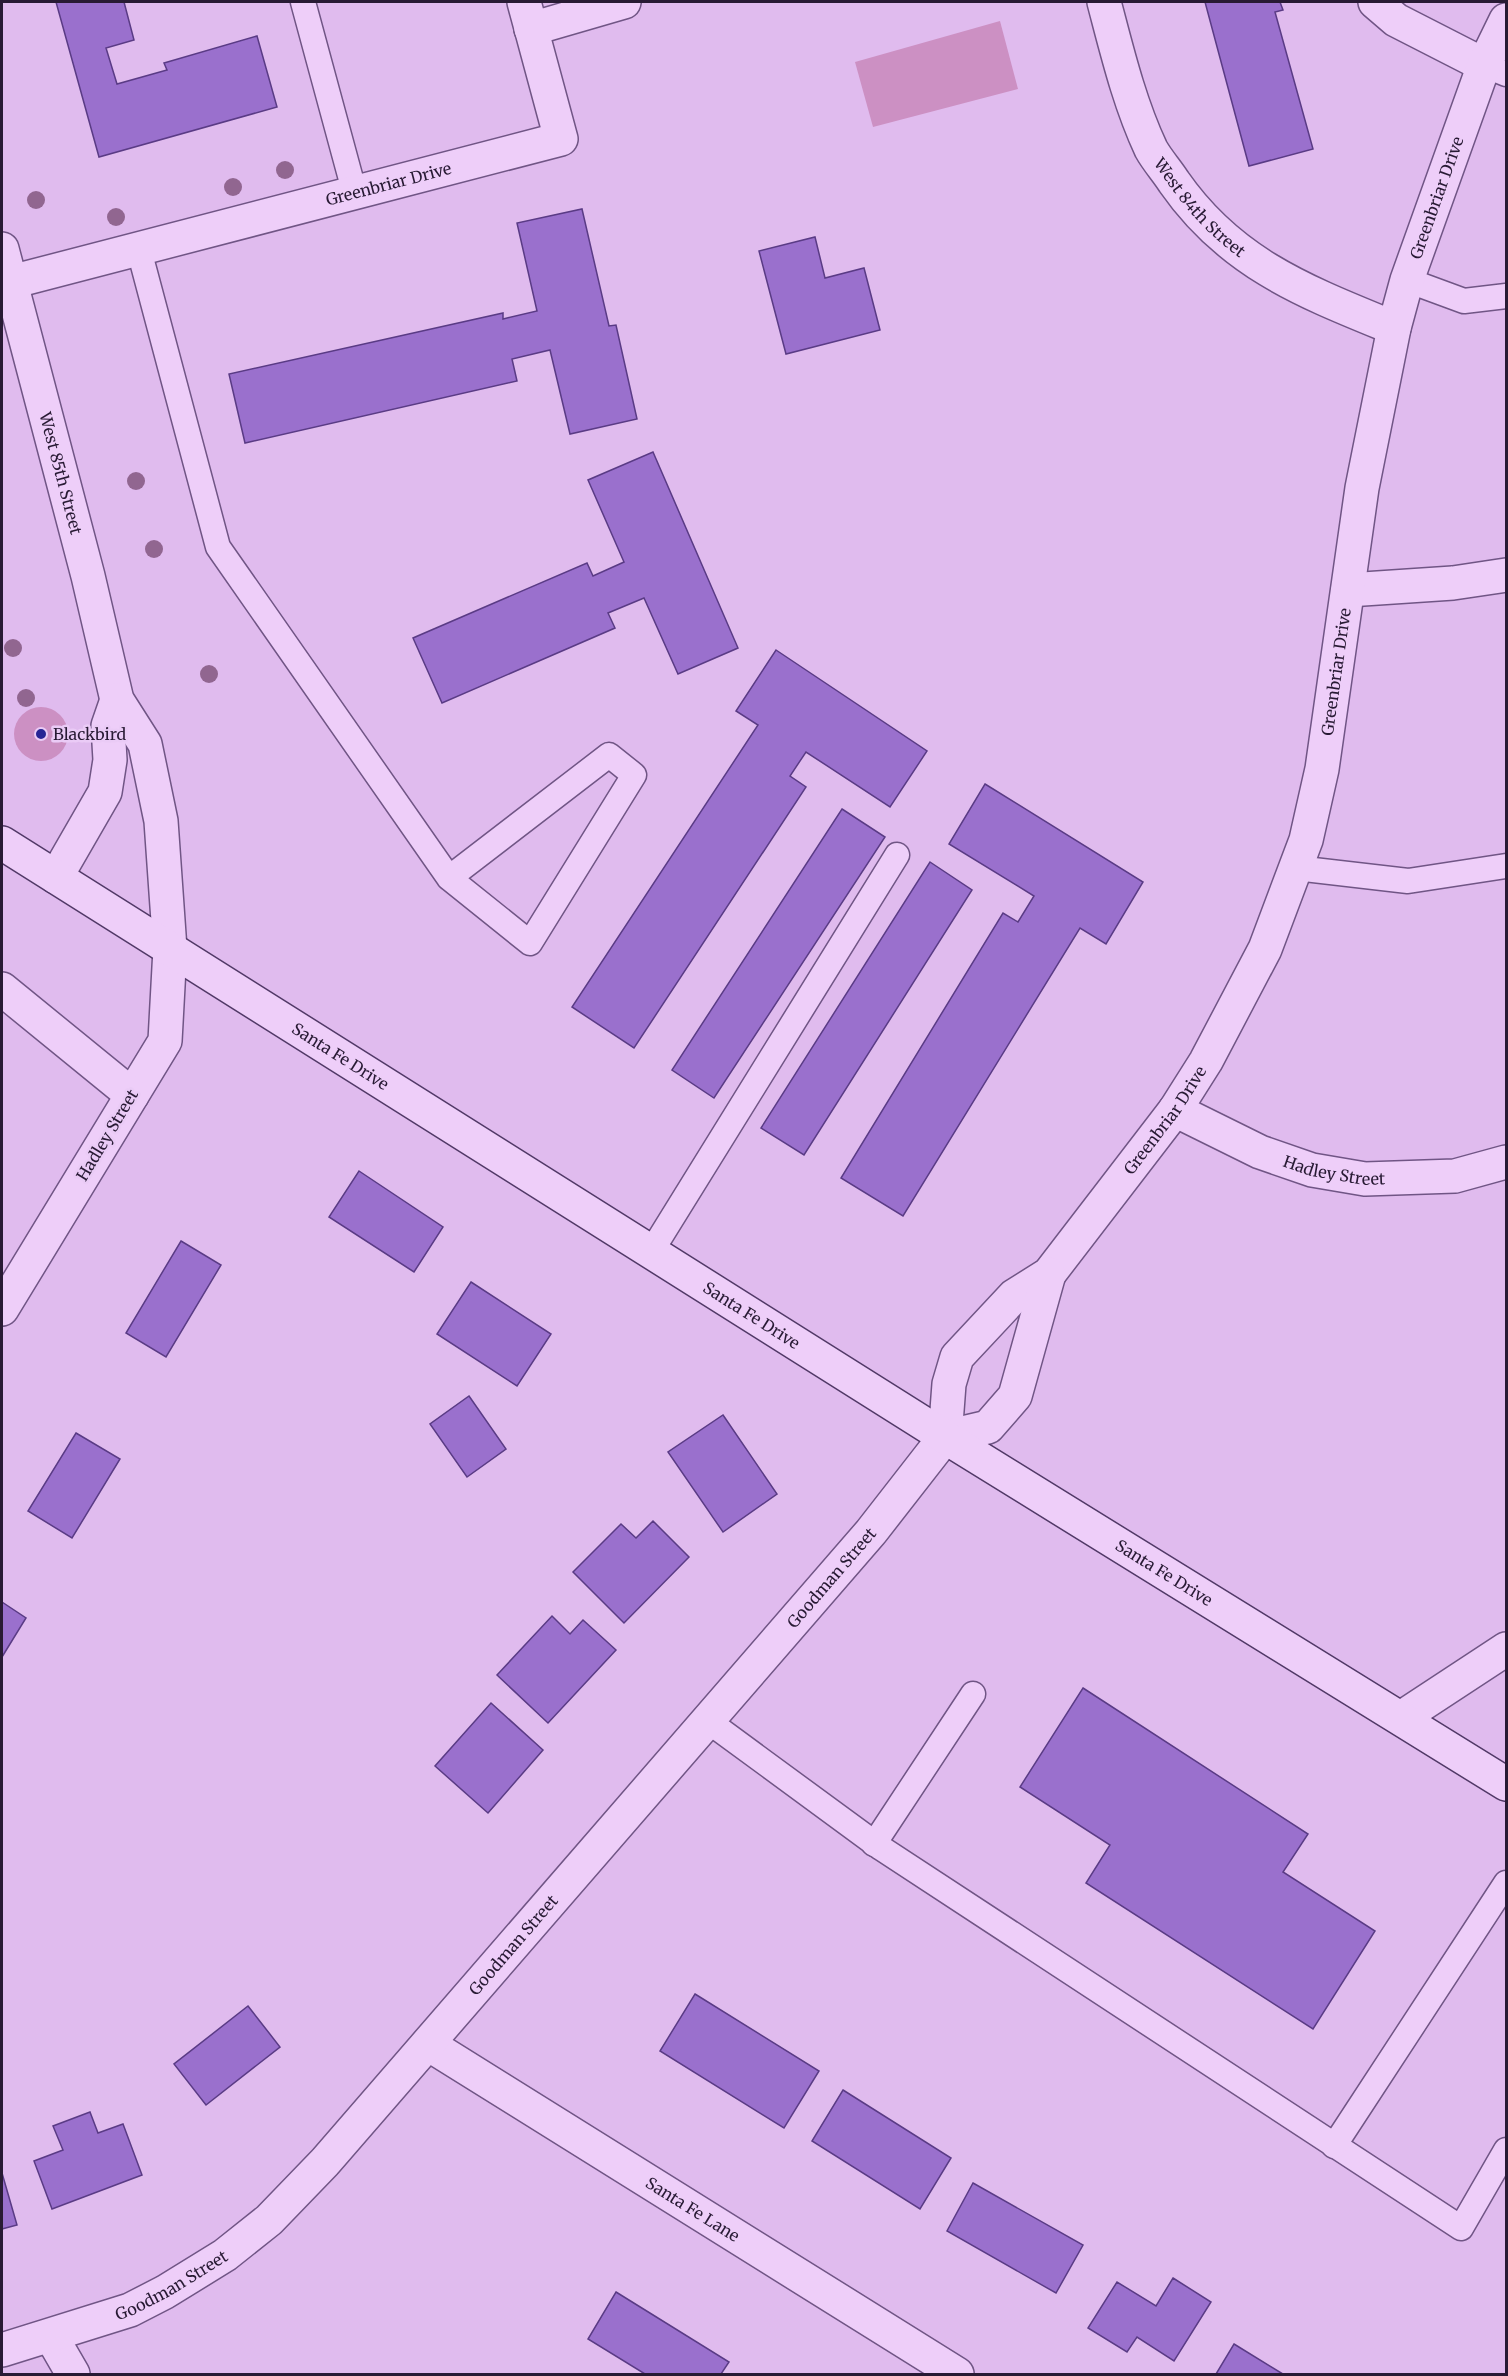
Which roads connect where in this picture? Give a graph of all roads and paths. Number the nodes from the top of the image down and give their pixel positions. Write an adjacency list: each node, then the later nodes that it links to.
1 (303, 2): 8 (lane)
2 (624, 2): 5 (street, Greenbriar Drive)
3 (1104, 2): 14 (street, West 84th Street)
4 (1375, 2): 7 (street)
5 (528, 15): 8 (street, Greenbriar Drive)
6 (1506, 20): 7 (street, Greenbriar Drive)
7 (1495, 69): 11 (street, Greenbriar Drive)
8 (355, 194): 10 (street, Greenbriar Drive)
9 (2, 249): 12 (street, West 85th Street)
10 (139, 250): 12 (street, Greenbriar Drive); 23 (lane)
11 (1407, 280): 13 (lane); 14 (street, Greenbriar Drive)
12 (10, 282): 17 (street, West 85th Street)
13 (1506, 296)
14 (1394, 328): 16 (street, Greenbriar Drive)
15 (1506, 575): 16 (street)
16 (1348, 590): 21 (street, Greenbriar Drive)
17 (117, 700): 22 (street); 24 (street, West 85th Street)
18 (2, 843): 22 (street, Santa Fe Drive)
19 (897, 855): 29 (lane)
20 (1506, 866): 21 (lane)
21 (1296, 868): 27 (street, Greenbriar Drive)
22 (56, 877): 24 (street, Santa Fe Drive)
23 (449, 878): 23 (lane)
24 (170, 949): 26 (street, Hadley Street); 29 (street, Santa Fe Drive)
25 (2, 989): 26 (street)
26 (132, 1095): 31 (street, Hadley Street)
27 (1175, 1110): 28 (street, Hadley Street); 30 (street, Greenbriar Drive)
28 (1506, 1162)
29 (651, 1252): 32 (street, Santa Fe Drive)
30 (1049, 1274): 32 (street, Greenbriar Drive); 32 (street, Greenbriar Drive)
31 (2, 1309)
32 (945, 1437): 35 (street, Santa Fe Drive); 36 (street, Goodman Street)
33 (1506, 1649): 35 (street)
34 (973, 1694): 38 (lane)
35 (1401, 1718): 37 (street, Santa Fe Drive)
36 (708, 1720): 38 (lane); 40 (street, Goodman Street)
37 (1506, 1785)
38 (874, 1844): 41 (lane)
39 (1506, 1883): 41 (lane)
40 (428, 2044): 43 (street, Goodman Street); 46 (street, Santa Fe Lane)
41 (1334, 2146): 42 (lane)
42 (1506, 2150)
43 (51, 2336): 44 (street, Goodman Street); 45 (street)
44 (2, 2350)
45 (73, 2374)
46 (957, 2374)

